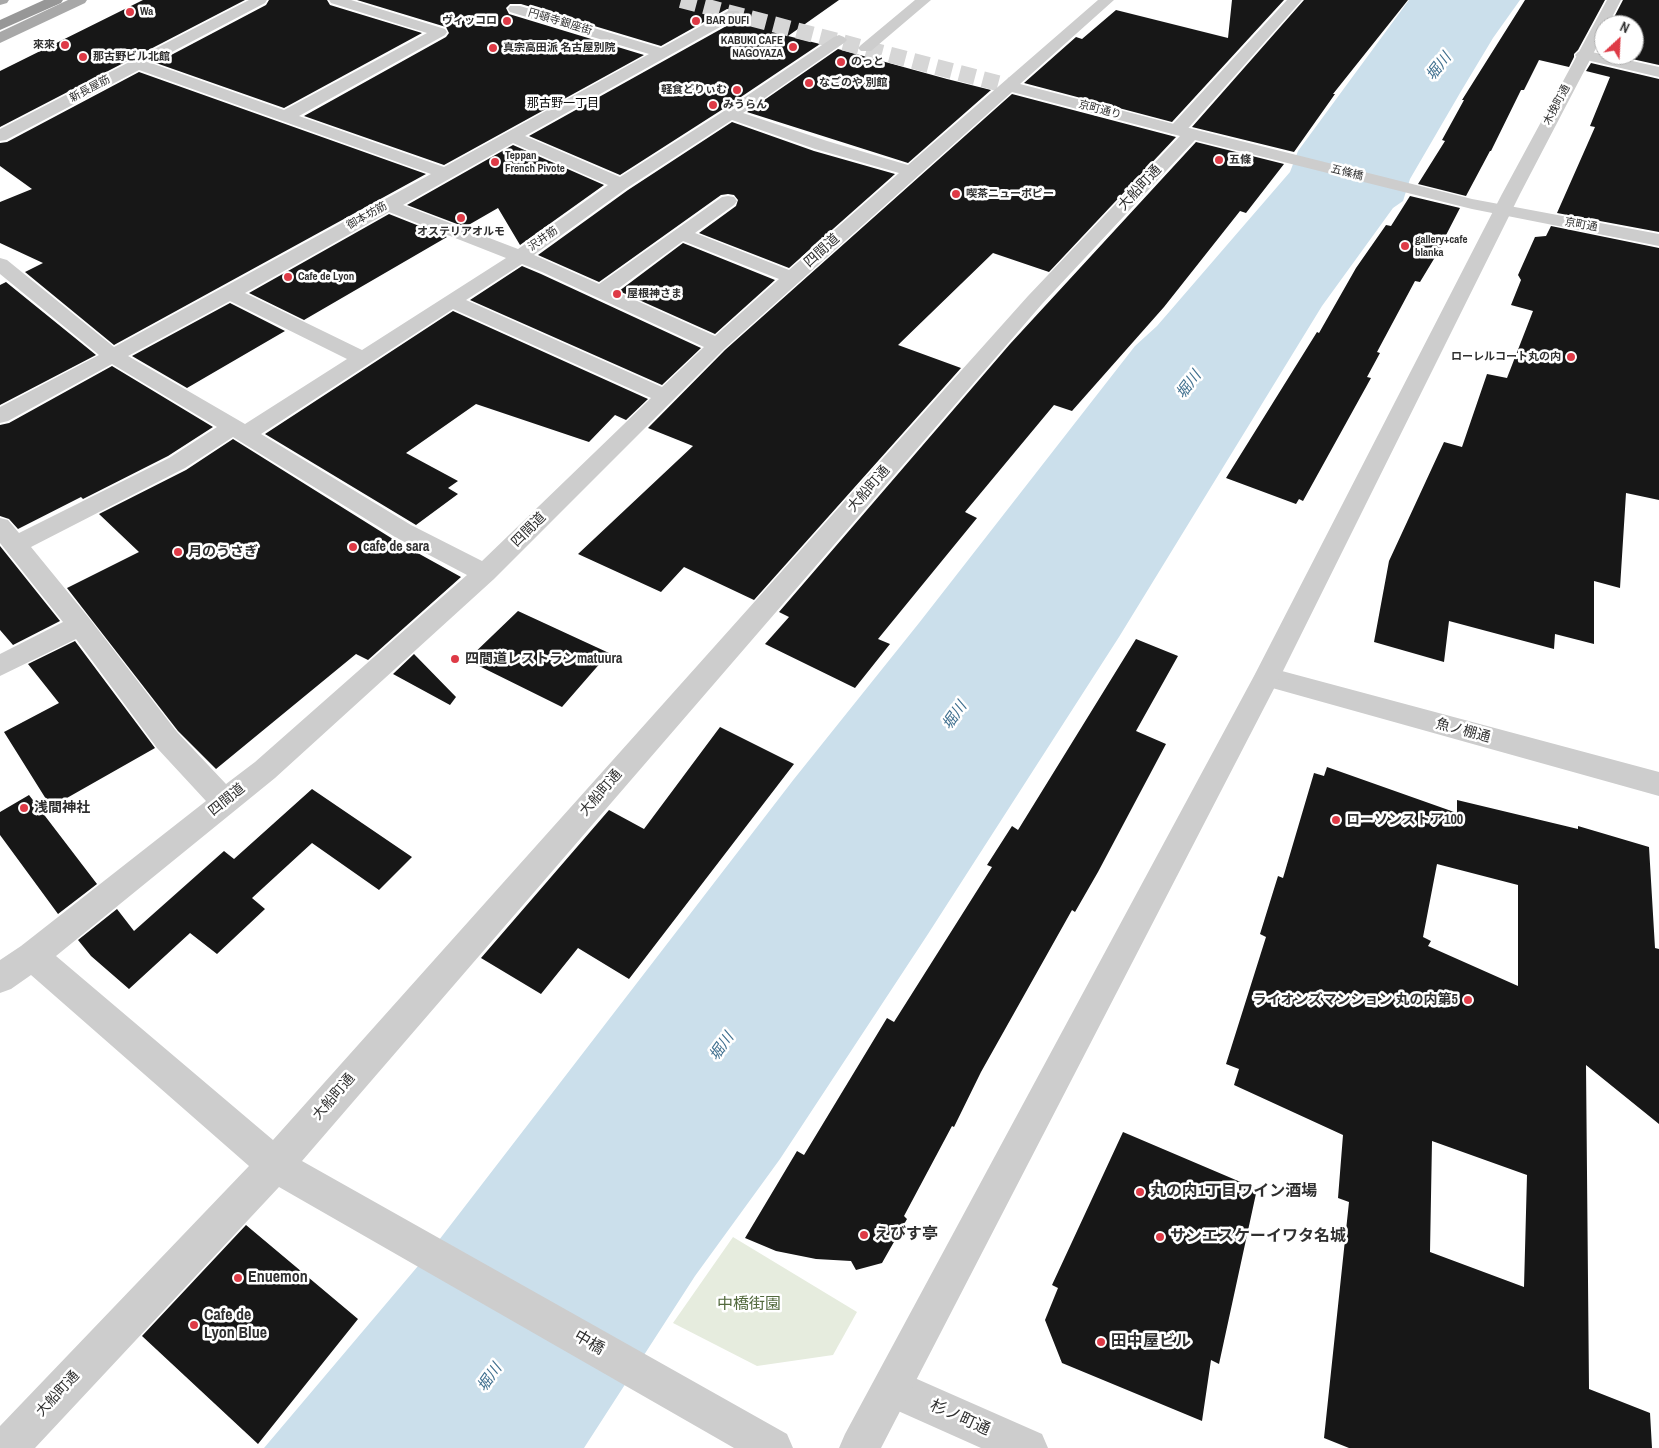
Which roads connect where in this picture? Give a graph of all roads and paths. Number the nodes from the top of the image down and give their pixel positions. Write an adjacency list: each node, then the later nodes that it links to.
1 (56, 0): 13 (highway)
2 (80, 0): 14 (main road)
3 (260, 0): 19 (street, 新長屋筋)
4 (336, 0): 23 (street)
5 (530, 0): 17 (street, 円頓寺銀座街)
6 (924, 0): 16 (street)
7 (1107, 0): 21 (street, 四間道)
8 (1295, 0): 24 (street, 大船町通)
9 (1614, 0): 18 (street, 木挽町通)
10 (5, 1): 11 (highway)
11 (0, 10)
12 (733, 14): 17 (street, 御本坊筋)
13 (0, 26)
14 (0, 38)
15 (838, 40): 22 (street, 沢井筋)
16 (866, 48)
17 (662, 53): 26 (street, 御本坊筋)
18 (1583, 55): 20 (street); 32 (street, 木挽町通)
19 (138, 64): 23 (street); 25 (street, 新長屋筋)
20 (1659, 72)
21 (1009, 86): 24 (street, 京町通り); 27 (street, 四間道)
22 (730, 114): 27 (street); 29 (street, 沢井筋)
23 (286, 116): 28 (street)
24 (1184, 132): 32 (street, 五條橋); 56 (street, 大船町通)
25 (0, 136)
26 (511, 136): 28 (street, 御本坊筋); 29 (street)
27 (911, 171): 37 (street, 四間道)
28 (444, 172): 31 (street, 御本坊筋)
29 (620, 184): 35 (street, 沢井筋)
30 (728, 201): 33 (street)
31 (387, 205): 35 (street); 39 (street, 御本坊筋)
32 (1503, 211): 34 (street, 京町通); 51 (street, 木挽町通)
33 (682, 234): 37 (street); 38 (street)
34 (1659, 240)
35 (519, 256): 38 (street); 40 (street, 沢井筋)
36 (0, 264): 42 (street)
37 (792, 278): 41 (street, 四間道)
38 (600, 292): 41 (street)
39 (230, 293): 42 (street, 御本坊筋); 43 (street)
40 (451, 301): 43 (street, 沢井筋); 44 (street)
41 (717, 345): 44 (street, 四間道)
42 (113, 356): 45 (street, 御本坊筋); 46 (street)
43 (364, 358): 46 (street, 沢井筋)
44 (665, 396): 48 (street, 四間道)
45 (0, 416)
46 (239, 431): 47 (street, 沢井筋); 48 (street)
47 (8, 536): 49 (street)
48 (485, 573): 53 (street, 四間道)
49 (80, 625): 50 (street); 53 (street)
50 (0, 666)
51 (1267, 677): 52 (street, 魚ノ棚通); 57 (street, 木挽町通)
52 (1659, 784)
53 (224, 802): 54 (street, 四間道)
54 (32, 956): 55 (street, 四間道); 56 (street, 中橋)
55 (0, 978)
56 (275, 1165): 58 (street, 大船町通); 59 (street, 中橋)
57 (892, 1388): 60 (street, 木挽町通); 61 (street, 杉ノ町通)
58 (7, 1448)
59 (773, 1448)
60 (859, 1448)
61 (1028, 1448)

